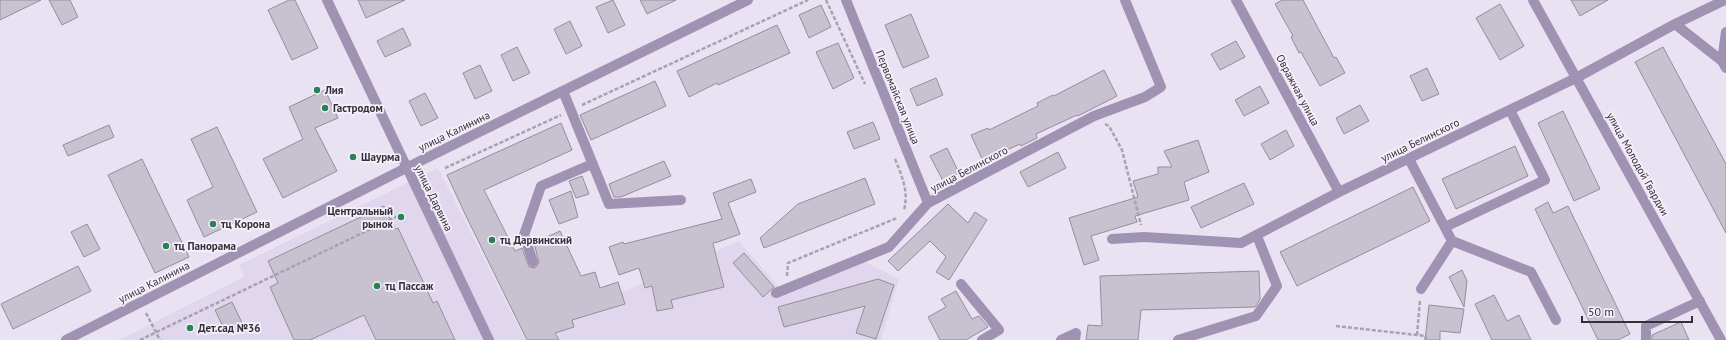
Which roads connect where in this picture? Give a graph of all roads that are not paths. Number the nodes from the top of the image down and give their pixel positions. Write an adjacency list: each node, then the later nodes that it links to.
1 (327, 0): 16 (street, улица Дарвина)
2 (748, 0): 12 (street, улица Калинина)
3 (846, 0): 19 (street, Первомайская улица)
4 (1125, 0): 19 (street, улица Белинского)
5 (1236, 0): 17 (street, Овражная улица)
6 (1532, 0): 11 (street, улица Молодой Гвардии)
7 (1724, 0): 8 (street, улица Белинского)
8 (1675, 24): 10 (street); 11 (street, улица Белинского)
9 (1726, 32): 10 (street)
10 (1724, 65)
11 (1576, 78): 13 (street, улица Белинского); 28 (street, улица Молодой Гвардии)
12 (563, 91): 15 (street); 16 (street, улица Калинина)
13 (1510, 110): 14 (street, улица Белинского); 20 (street)
14 (1409, 159): 17 (street, улица Белинского); 20 (street)
15 (592, 164): 18 (street); 24 (street)
16 (406, 168): 30 (street, улица Калинина); 31 (street, улица Дарвина)
17 (1339, 192): 21 (street, улица Белинского)
18 (681, 200)
19 (928, 204): 27 (street, улица Белинского)
20 (1445, 227): 23 (street)
21 (1257, 236): 22 (street, улица Белинского); 35 (street)
22 (1112, 239)
23 (1452, 241): 26 (street); 29 (street)
24 (533, 262)
25 (961, 284): 32 (street)
26 (1421, 288)
27 (776, 293)
28 (1700, 301): 36 (street); 37 (street, улица Молодой Гвардии)
29 (1556, 320)
30 (66, 340)
31 (489, 340)
32 (983, 340)
33 (1061, 340): 34 (street)
34 (1075, 340)
35 (1178, 340)
36 (1646, 340)
37 (1722, 340)

